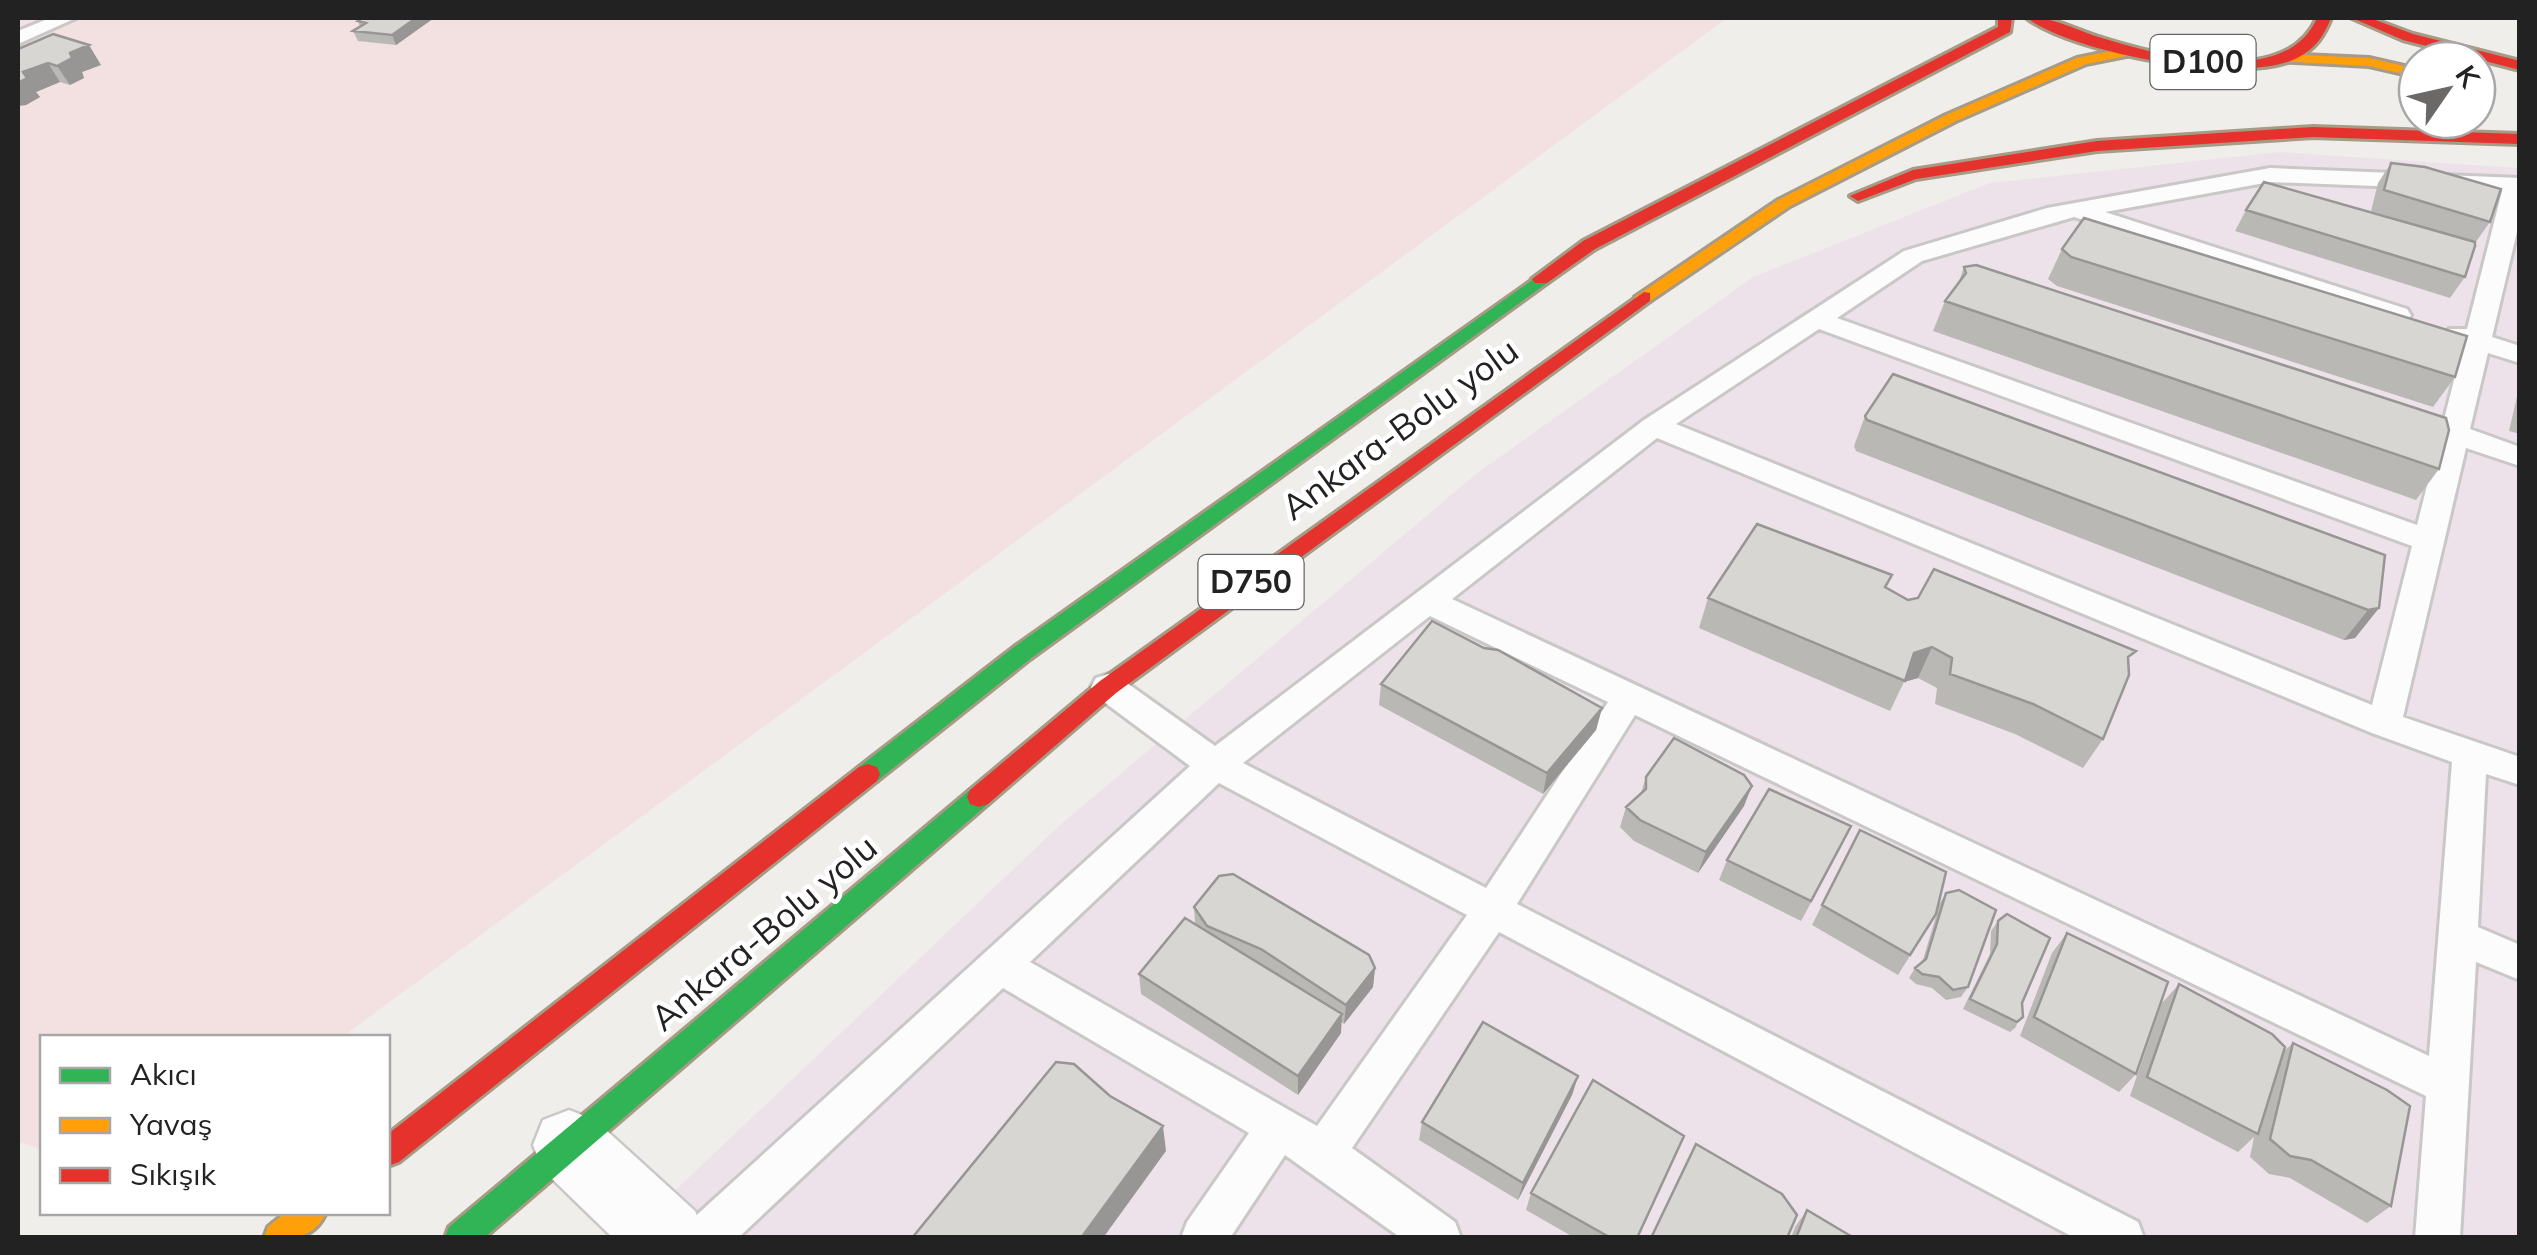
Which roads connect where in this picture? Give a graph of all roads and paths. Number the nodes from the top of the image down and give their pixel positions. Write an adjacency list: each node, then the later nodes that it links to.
1 (66, 18): 6 (lane)
2 (2005, 18): 36 (main road, Ankara-Bolu yolu)
3 (2034, 18): 7 (main road, D100)
4 (2324, 18): 8 (main road)
5 (2360, 18): 9 (main road)
6 (18, 38)
7 (2126, 52): 8 (main road, D100); 14 (main road, Ankara-Bolu yolu / D750)
8 (2282, 58): 10 (main road, D100)
9 (2520, 66)
10 (2397, 68)
11 (2520, 139): 14 (main road)
12 (2518, 185): 13 (lane); 16 (lane)
13 (2074, 210): 15 (lane); 16 (lane)
14 (1702, 258): 23 (main road, Ankara-Bolu yolu / D750)
15 (1816, 319): 18 (lane); 21 (lane)
16 (2478, 342): 17 (lane); 19 (lane)
17 (2520, 355)
18 (1654, 426): 22 (lane); 25 (lane)
19 (2455, 434): 20 (lane); 21 (lane)
20 (2520, 457)
21 (2429, 541): 25 (lane)
22 (1427, 602): 24 (lane); 27 (lane)
23 (1108, 686): 27 (lane); 35 (main road, Ankara-Bolu yolu / D750)
24 (1628, 697): 29 (lane); 33 (lane)
25 (2384, 724): 26 (lane)
26 (2470, 755): 28 (lane); 30 (lane)
27 (1215, 765): 29 (lane); 32 (lane)
28 (2520, 770)
29 (1493, 910): 37 (lane); 45 (lane)
30 (2458, 937): 31 (lane); 33 (lane)
31 (2520, 964)
32 (999, 965): 34 (lane); 42 (lane)
33 (2447, 1084): 46 (lane)
34 (1279, 1127): 37 (lane); 43 (lane)
35 (569, 1145): 40 (main road, Ankara-Bolu yolu / D750); 41 (street)
36 (390, 1150)
37 (1323, 1153): 44 (lane)
38 (306, 1215): 39 (main road)
39 (279, 1238)
40 (460, 1238)
41 (668, 1238)
42 (705, 1238)
43 (1203, 1238)
44 (1439, 1238)
45 (2122, 1238)
46 (2436, 1238)

